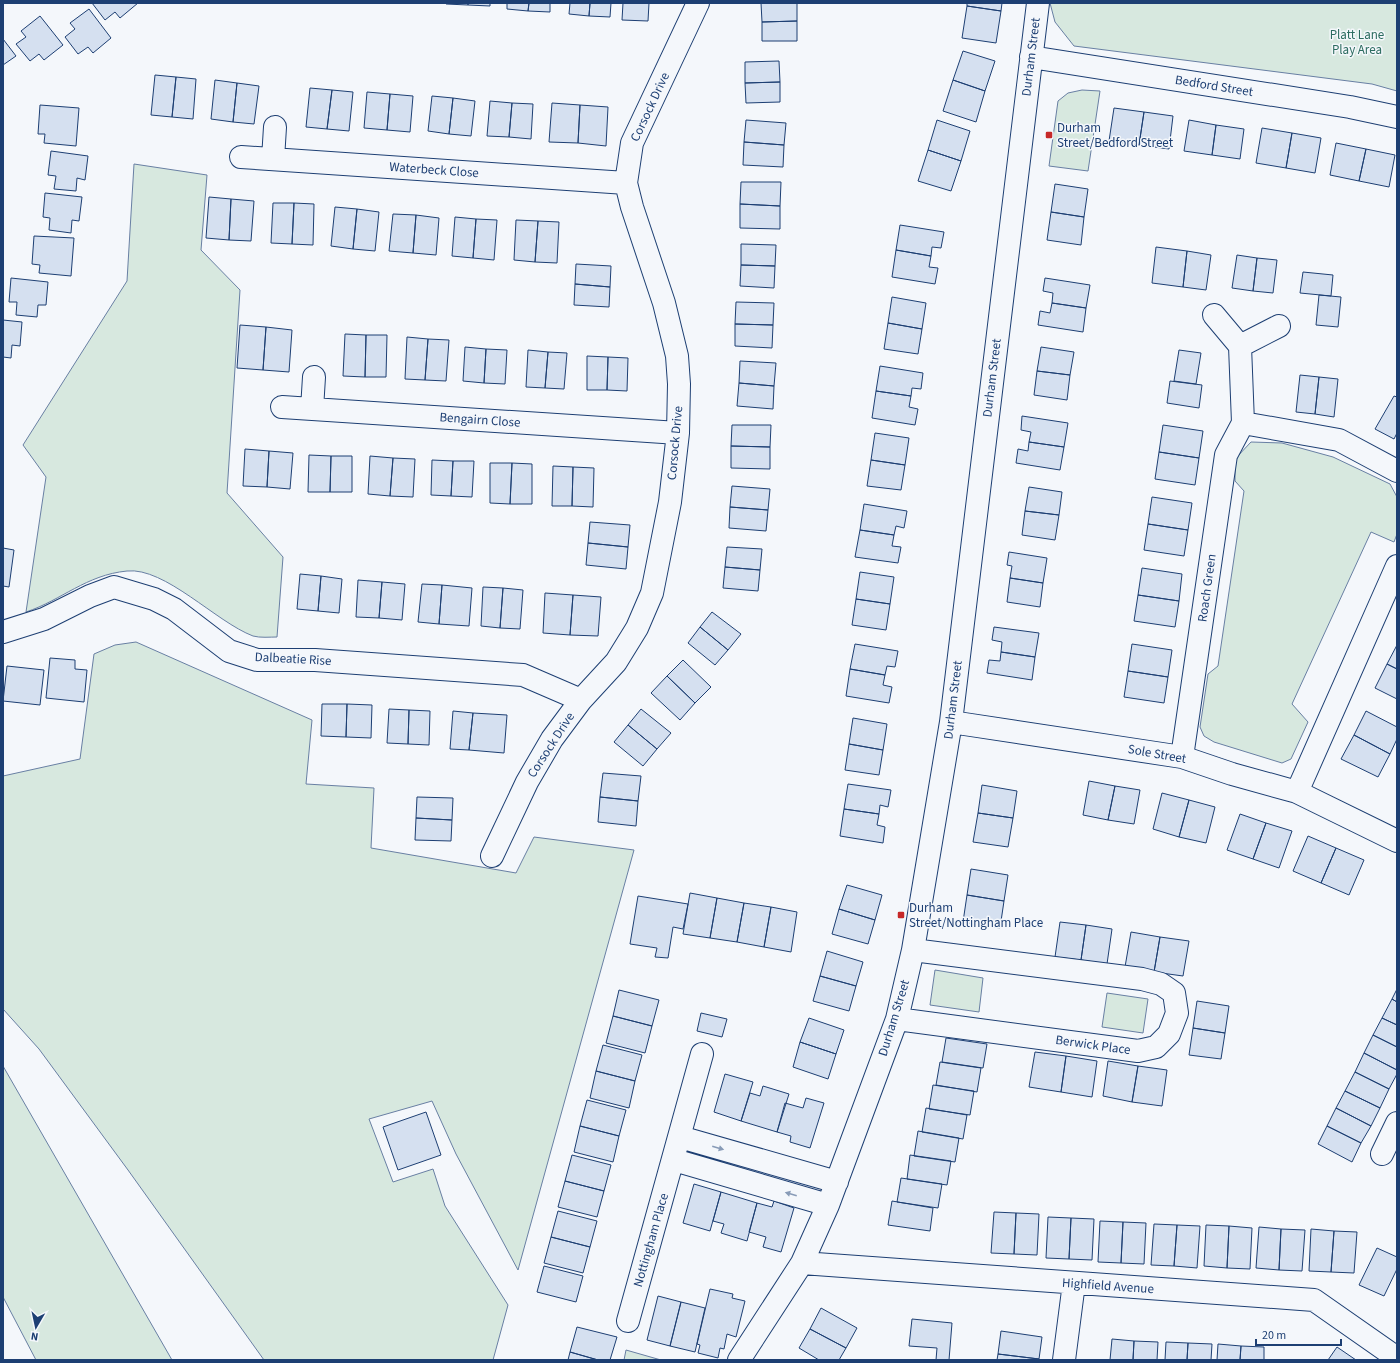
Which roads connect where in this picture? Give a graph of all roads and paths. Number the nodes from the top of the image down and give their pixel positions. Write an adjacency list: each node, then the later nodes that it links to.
1 (698, 3): 8 (street, Corsock Drive)
2 (1038, 3): 3 (street, Durham Street)
3 (1031, 57): 4 (street, Bedford Street); 21 (street, Durham Street)
4 (1397, 117)
5 (275, 127): 7 (street)
6 (241, 157): 7 (street, Waterbeck Close)
7 (273, 159): 8 (street, Waterbeck Close)
8 (626, 183): 16 (street, Corsock Drive)
9 (1214, 315): 11 (street)
10 (1279, 326): 11 (street)
11 (1240, 346): 15 (street)
12 (314, 377): 14 (street)
13 (282, 407): 14 (street, Bengairn Close)
14 (312, 409): 16 (street, Bengairn Close)
15 (1244, 423): 17 (street); 22 (street, Roach Green)
16 (678, 433): 20 (street, Corsock Drive)
17 (1397, 471)
18 (1397, 566): 23 (street)
19 (3, 632): 20 (street, Dalbeatie Rise)
20 (581, 700): 25 (street, Corsock Drive)
21 (951, 722): 22 (street, Sole Street); 26 (street, Durham Street)
22 (1182, 757): 23 (street, Sole Street)
23 (1297, 792): 24 (street, Sole Street)
24 (1397, 841)
25 (492, 856)
26 (914, 950): 27 (street, Durham Street); 27 (street, Berwick Place)
27 (897, 1018): 33 (street, Durham Street)
28 (702, 1054): 30 (street, Nottingham Place)
29 (1397, 1123): 31 (street)
30 (680, 1137): 32 (street, Nottingham Place); 33 (street, one-way to 33)
31 (1382, 1154)
32 (674, 1160): 34 (street, one-way to 32); 37 (street, Nottingham Place)
33 (836, 1182): 34 (street, Durham Street)
34 (828, 1205): 35 (street, Durham Street)
35 (802, 1263): 36 (street, Highfield Avenue); 39 (street, Durham Street)
36 (1074, 1283): 38 (street, Highfield Avenue); 40 (street)
37 (628, 1321)
38 (1397, 1358)
39 (739, 1360)
40 (1064, 1360)

